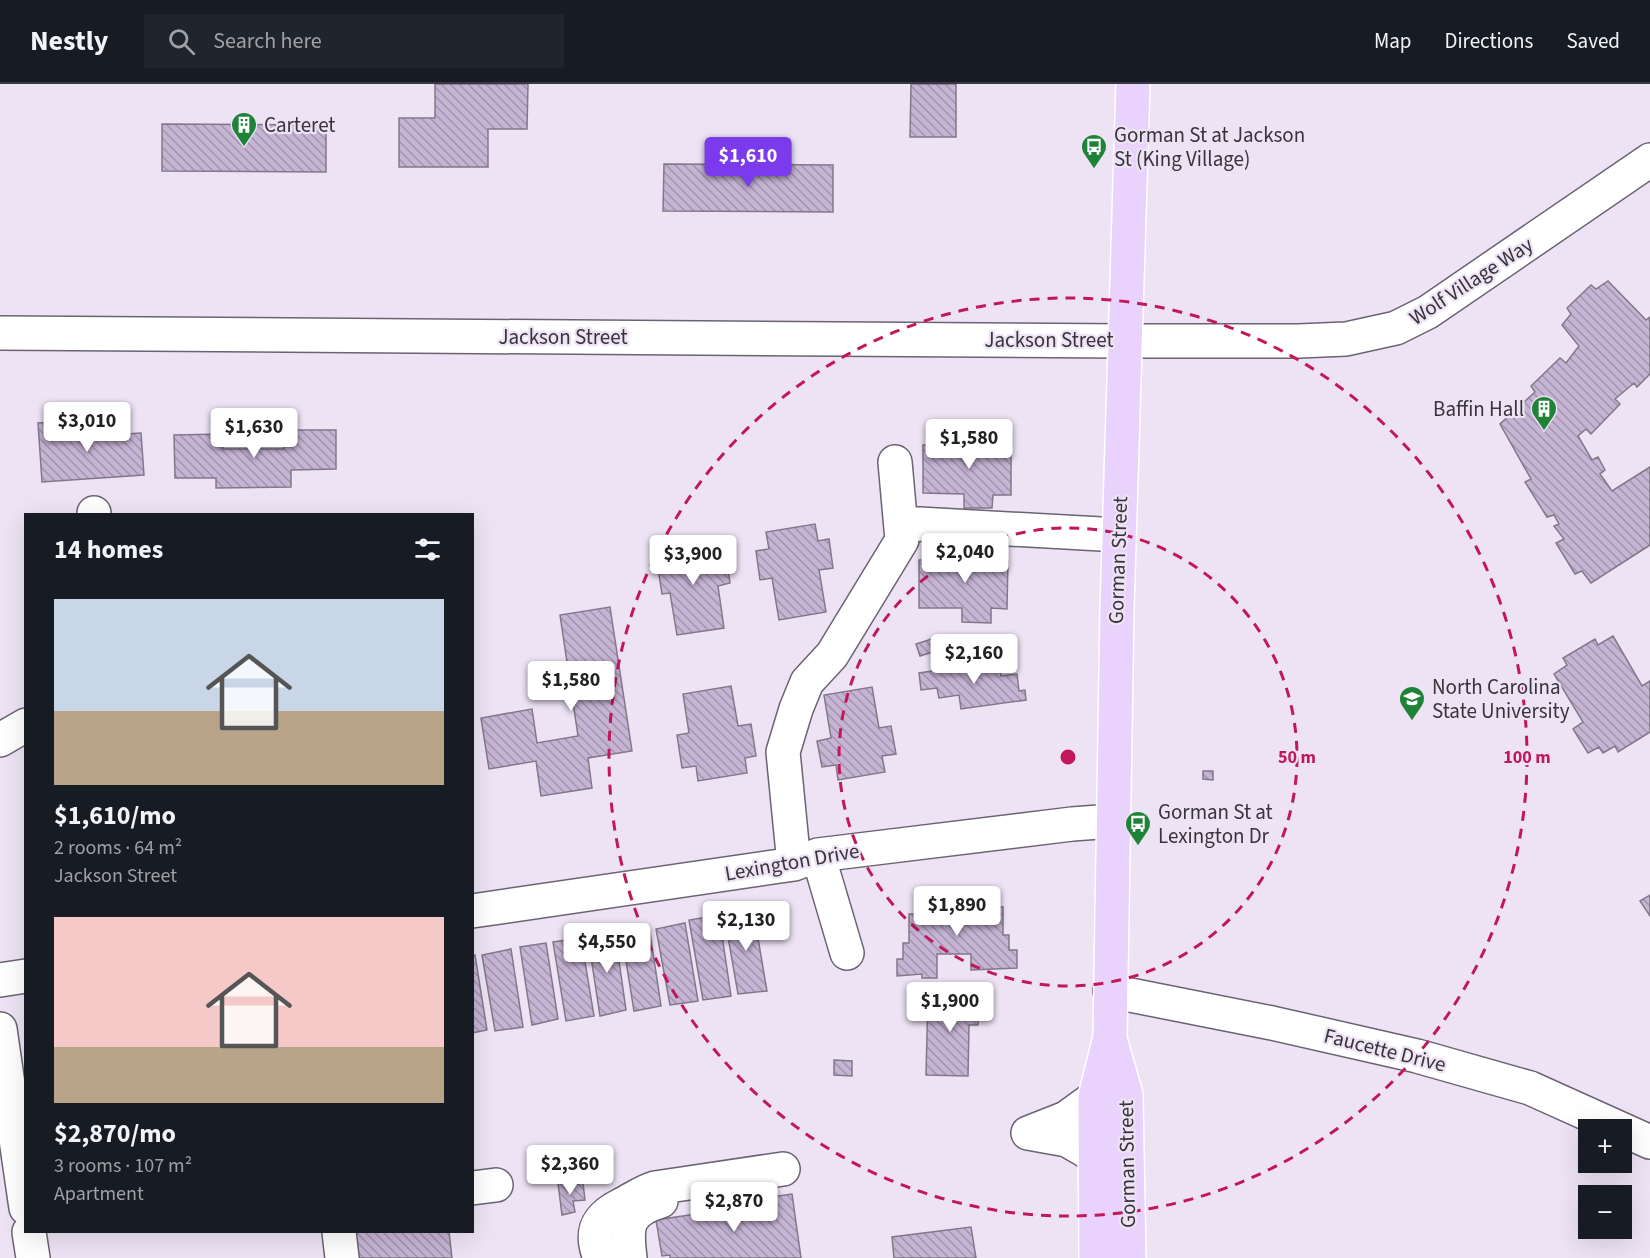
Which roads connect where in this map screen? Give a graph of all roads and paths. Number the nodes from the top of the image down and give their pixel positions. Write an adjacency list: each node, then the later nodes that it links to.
1 (1133, 84): 4 (main road, Gorman Street)
2 (1650, 160): 4 (street, Wolf Village Way)
3 (0, 333): 4 (street, Jackson Street)
4 (1125, 341): 7 (main road, Gorman Street)
5 (895, 462): 6 (street)
6 (901, 523): 7 (street); 11 (street)
7 (1119, 535): 10 (main road, Gorman Street)
8 (24, 726): 9 (street)
9 (0, 740)
10 (1113, 821): 11 (street, Lexington Drive); 16 (main road, Gorman Street)
11 (806, 860): 12 (street, Lexington Drive); 13 (street)
12 (474, 911)
13 (847, 953)
14 (24, 976): 15 (street)
15 (0, 980)
16 (1110, 991): 18 (main road, Gorman Street); 20 (street, Faucette Drive)
17 (0, 1029): 22 (street)
18 (1110, 1037): 19 (main road, Gorman Street); 30 (main road, Gorman Street)
19 (1095, 1098): 21 (main road, Gorman Street); 21 (street)
20 (1650, 1142)
21 (1096, 1157): 29 (main road, Gorman Street)
22 (24, 1194)
23 (29, 1233): 25 (street)
24 (339, 1233): 26 (street)
25 (33, 1258)
26 (342, 1258)
27 (600, 1258): 28 (street)
28 (630, 1258)
29 (1096, 1258)
30 (1129, 1258)

